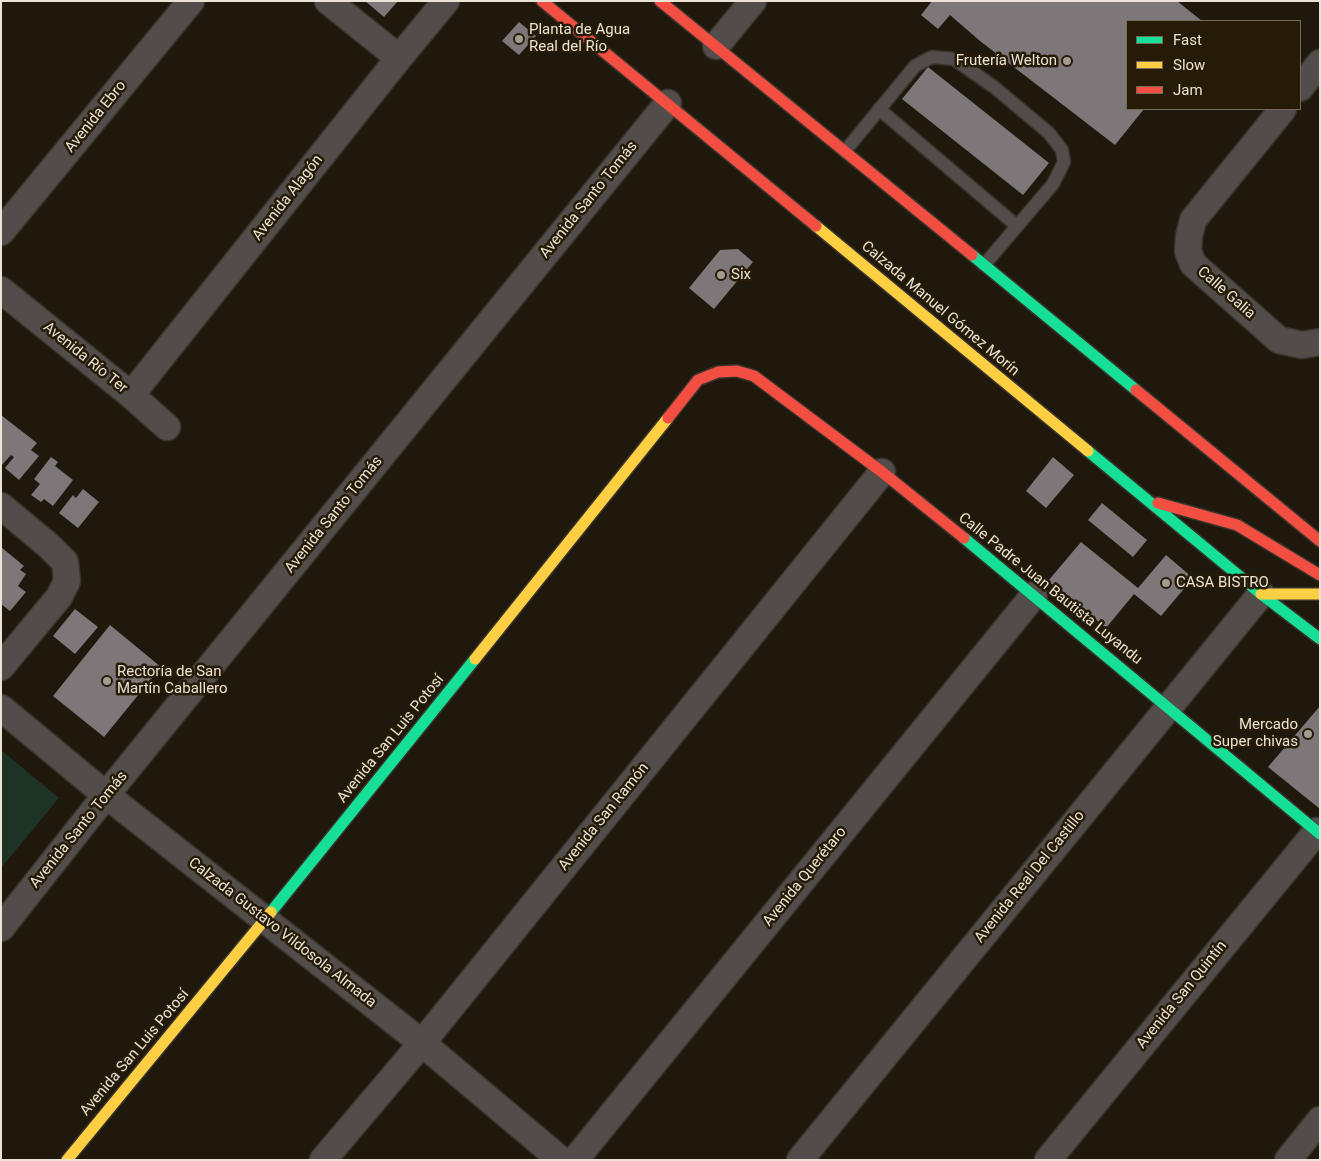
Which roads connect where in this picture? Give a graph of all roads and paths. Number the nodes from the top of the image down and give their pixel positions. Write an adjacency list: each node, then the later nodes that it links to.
1 (191, 1): 16 (street, Avenida Ebro)
2 (328, 1): 8 (street)
3 (446, 1): 8 (street, Avenida Alagón)
4 (542, 1): 11 (main road, Calzada Manuel Gómez Morín)
5 (660, 1): 7 (main road)
6 (753, 1): 7 (street)
7 (716, 46): 14 (main road)
8 (399, 58): 21 (street, Avenida Alagón)
9 (1320, 63): 10 (street)
10 (1301, 87)
11 (668, 103): 24 (main road, Calzada Manuel Gómez Morín); 35 (street, Avenida Santo Tomás)
12 (879, 109): 14 (lane); 15 (lane); 15 (lane)
13 (1282, 110): 19 (street, Calle Galia)
14 (845, 151): 17 (main road)
15 (1017, 226): 17 (lane)
16 (1, 232)
17 (984, 264): 26 (main road)
18 (1, 290): 21 (street, Avenida Río Ter)
19 (1320, 342)
20 (754, 376): 23 (main road, Calle Padre Juan Bautista Luyandu); 37 (main road, Avenida San Luis Potosí)
21 (132, 396): 22 (street, Avenida Río Ter)
22 (167, 426)
23 (882, 472): 30 (main road, Calle Padre Juan Bautista Luyandu); 39 (street, Avenida San Ramón)
24 (1147, 500): 27 (main road); 28 (main road, Calzada Manuel Gómez Morín)
25 (1, 506): 32 (street)
26 (1320, 541)
27 (1320, 575)
28 (1261, 594): 29 (main road); 31 (main road, Calzada Manuel Gómez Morín); 33 (street, Avenida Real Del Castillo)
29 (1320, 594)
30 (1034, 595): 33 (main road, Calle Padre Juan Bautista Luyandu); 44 (street, Avenida Querétaro)
31 (1320, 639)
32 (1, 667)
33 (1168, 707): 36 (main road, Calle Padre Juan Bautista Luyandu); 45 (street, Avenida Real Del Castillo)
34 (1, 708): 35 (street, Calzada Gustavo Vildosola Almada)
35 (106, 795): 37 (street, Calzada Gustavo Vildosola Almada); 38 (street, Avenida Santo Tomás)
36 (1318, 833): 46 (street, Avenida San Quintín)
37 (266, 920): 39 (street, Calzada Gustavo Vildosola Almada); 41 (main road, Avenida San Luis Potosí)
38 (1, 928)
39 (422, 1043): 42 (street, Avenida San Ramón); 43 (street, Calzada Gustavo Vildosola Almada)
40 (1320, 1120): 47 (street)
41 (67, 1160)
42 (323, 1160)
43 (561, 1160)
44 (575, 1160)
45 (800, 1160)
46 (1048, 1160)
47 (1288, 1160)

